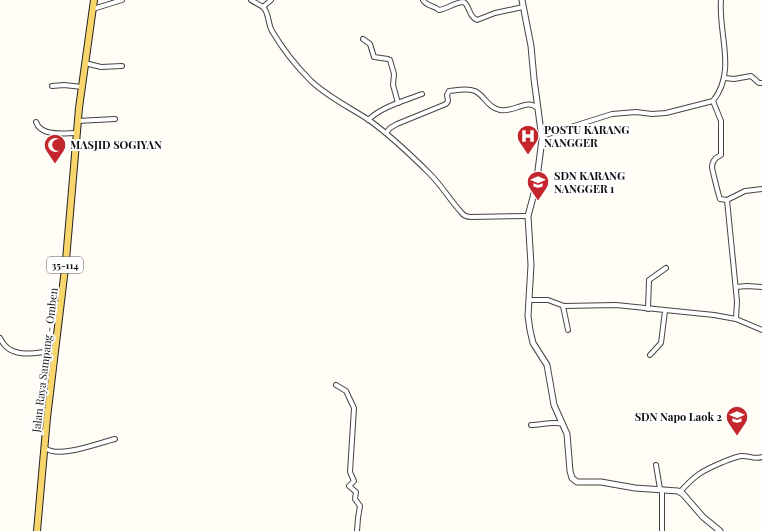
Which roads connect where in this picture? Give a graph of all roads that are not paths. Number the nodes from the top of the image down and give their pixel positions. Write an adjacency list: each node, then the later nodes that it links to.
1 (94, 0): 10 (main road, Jalan Raya Sampang - Omben / 35-114)
2 (122, 0): 10 (street)
3 (251, 0): 8 (street)
4 (271, 0): 8 (street)
5 (423, 0): 9 (street)
6 (522, 0): 9 (street)
7 (721, 0): 14 (street)
8 (263, 7): 24 (street)
9 (523, 7): 21 (street)
10 (93, 9): 12 (main road, Jalan Raya Sampang - Omben / 35-114)
11 (363, 39): 20 (street)
12 (85, 63): 13 (street); 17 (main road, Jalan Raya Sampang - Omben / 35-114)
13 (122, 66)
14 (725, 78): 15 (street); 19 (street)
15 (762, 84)
16 (52, 86): 17 (street)
17 (82, 87): 23 (main road, Jalan Raya Sampang - Omben / 35-114)
18 (422, 94): 20 (street)
19 (713, 101): 28 (street); 30 (street)
20 (398, 103): 24 (street)
21 (538, 109): 27 (street); 28 (street)
22 (115, 119): 23 (street)
23 (77, 120): 26 (main road, Jalan Raya Sampang - Omben / 35-114)
24 (368, 120): 27 (street)
25 (36, 122): 26 (street)
26 (76, 133): 43 (main road, Jalan Raya Sampang - Omben / 35-114)
27 (386, 133): 31 (street)
28 (542, 136): 31 (street)
29 (762, 189): 30 (street)
30 (727, 200): 33 (street)
31 (528, 216): 35 (street)
32 (666, 268): 37 (street)
33 (736, 287): 34 (street); 39 (street)
34 (762, 288)
35 (530, 300): 36 (street); 46 (street)
36 (563, 306): 37 (street); 40 (street)
37 (648, 309): 38 (street)
38 (665, 311): 39 (street); 44 (street)
39 (736, 319): 41 (street)
40 (568, 330)
41 (762, 330)
42 (0, 338): 43 (street)
43 (55, 351): 49 (main road, Jalan Raya Sampang - Omben / 35-114)
44 (650, 355)
45 (336, 385): 55 (street)
46 (564, 424): 47 (street); 52 (street)
47 (531, 425)
48 (115, 439): 49 (street)
49 (45, 448): 54 (main road, Jalan Raya Sampang - Omben / 35-114)
50 (762, 458): 53 (street)
51 (656, 465): 52 (street)
52 (661, 490): 53 (street); 56 (street)
53 (680, 492): 57 (street)
54 (37, 531)
55 (357, 531)
56 (662, 531)
57 (720, 531)

